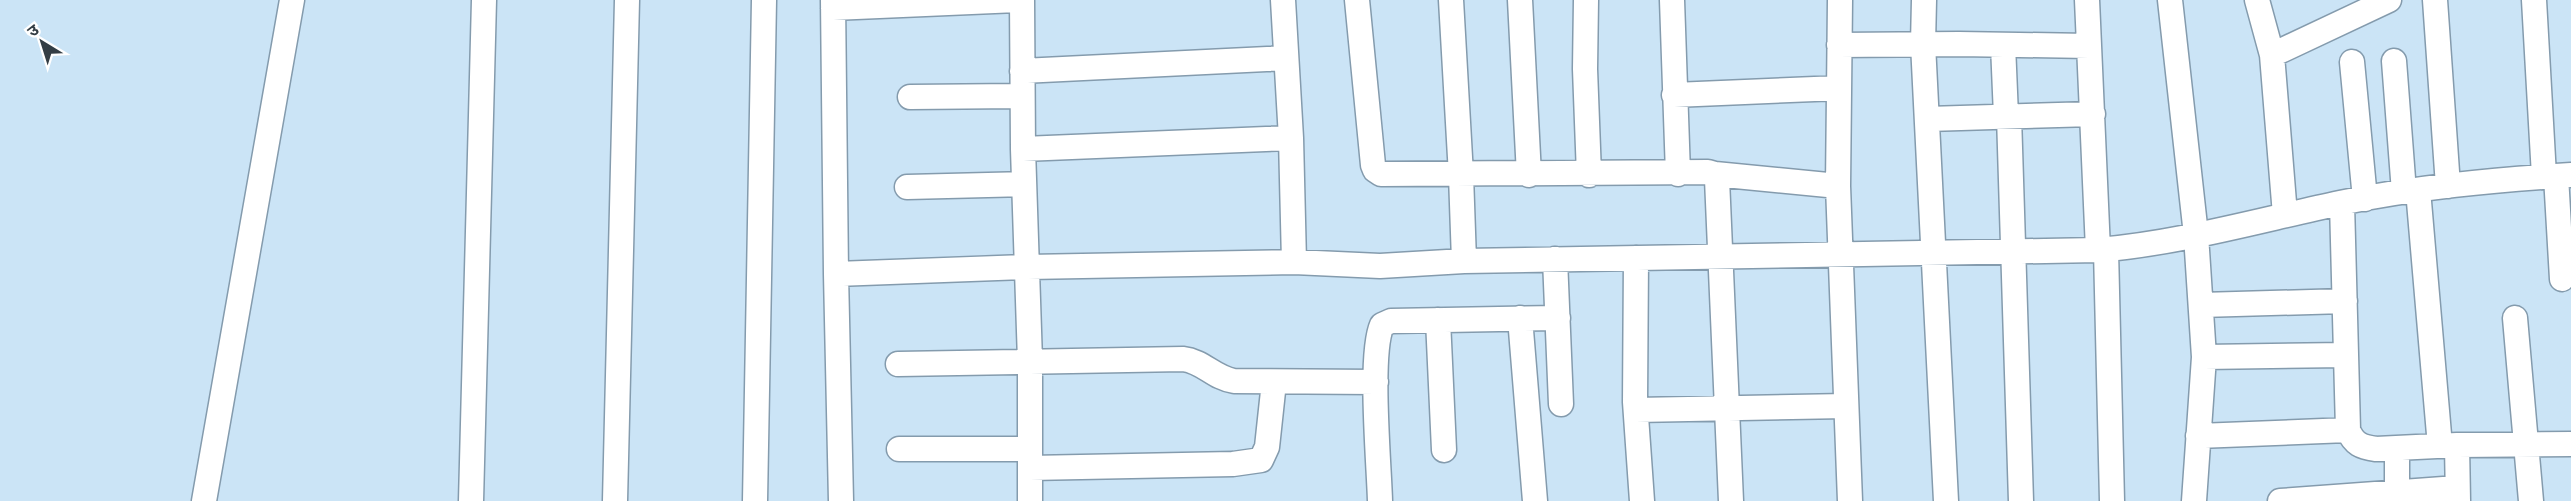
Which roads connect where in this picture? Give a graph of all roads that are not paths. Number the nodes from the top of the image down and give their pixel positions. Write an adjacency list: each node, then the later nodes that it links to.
1 (292, 0): 93 (street)
2 (484, 0): 94 (street)
3 (627, 0): 95 (street)
4 (764, 0): 96 (street)
5 (1020, 0): 20 (street); 30 (street)
6 (1283, 0): 27 (street)
7 (1357, 0): 42 (street)
8 (1451, 0): 42 (street)
9 (1520, 0): 43 (street)
10 (1586, 0): 44 (street)
11 (1672, 0): 32 (street)
12 (1840, 0): 23 (street)
13 (1924, 0): 22 (street)
14 (2087, 0): 25 (street)
15 (2170, 0): 53 (street)
16 (2258, 0): 26 (street)
17 (2389, 0): 21 (street)
18 (2435, 0): 48 (street)
19 (2534, 0): 45 (street)
20 (833, 4): 64 (street)
21 (2359, 7): 26 (street)
22 (1923, 44): 23 (street); 24 (street); 37 (street)
23 (1839, 45): 31 (street)
24 (2003, 45): 25 (street); 36 (street)
25 (2089, 46): 35 (street)
26 (2272, 55): 52 (street)
27 (1286, 58): 30 (street); 38 (street)
28 (2394, 61): 50 (street)
29 (2352, 62): 51 (street)
30 (1022, 71): 33 (street)
31 (1839, 88): 32 (street); 47 (street)
32 (1674, 95): 40 (street)
33 (1022, 96): 34 (street); 39 (street)
34 (910, 97)
35 (2093, 114): 36 (street); 54 (street)
36 (2008, 116): 37 (street); 56 (street)
37 (1928, 119): 55 (street)
38 (1291, 138): 39 (street); 62 (street)
39 (1023, 149): 46 (street)
40 (1678, 174): 41 (street); 44 (street)
41 (1715, 174): 47 (street); 58 (street)
42 (1461, 175): 43 (street); 61 (street)
43 (1529, 175): 44 (street)
44 (1589, 175)
45 (2557, 176): 48 (street); 65 (street)
46 (1024, 184): 49 (street); 63 (street)
47 (1838, 186): 57 (street)
48 (2448, 186): 50 (street)
49 (907, 187)
50 (2411, 191): 51 (street); 85 (street)
51 (2354, 201): 52 (street); 66 (street)
52 (2285, 215): 53 (street)
53 (2196, 235): 54 (street); 67 (street)
54 (2102, 250): 56 (street); 106 (street)
55 (1935, 252): 56 (street); 57 (street); 104 (street)
56 (2014, 252): 105 (street)
57 (1840, 253): 58 (street); 79 (street)
58 (1719, 257): 59 (street); 80 (street)
59 (1636, 258): 60 (street); 81 (street)
60 (1555, 259): 61 (street); 69 (street)
61 (1464, 261): 62 (street)
62 (1294, 262): 63 (street)
63 (1028, 267): 64 (street); 74 (street)
64 (836, 274): 97 (street)
65 (2562, 279)
66 (2345, 302): 67 (street); 72 (street)
67 (2201, 305): 73 (street)
68 (1520, 318): 69 (street); 71 (street); 100 (street)
69 (1558, 318): 78 (street)
70 (2515, 318): 86 (street)
71 (1438, 320): 77 (street); 89 (street)
72 (2346, 355): 73 (street); 82 (street)
73 (2204, 357): 83 (street)
74 (1030, 361): 75 (street); 76 (street); 90 (street)
75 (898, 364)
76 (1274, 382): 77 (street); 90 (street)
77 (1376, 382): 99 (street)
78 (1561, 404)
79 (1846, 406): 80 (street); 103 (street)
80 (1728, 409): 81 (street); 102 (street)
81 (1636, 410): 101 (street)
82 (2348, 430): 83 (street); 87 (street)
83 (2198, 436): 107 (street)
84 (2571, 444): 86 (street)
85 (2448, 445): 86 (street); 87 (street); 91 (street)
86 (2528, 446): 109 (street)
87 (2397, 448): 92 (street)
88 (899, 449): 90 (street)
89 (1444, 450)
90 (1030, 458): 98 (street)
91 (2457, 494): 92 (street)
92 (2397, 497): 108 (street)
93 (204, 501)
94 (471, 501)
95 (615, 501)
96 (755, 501)
97 (841, 501)
98 (1030, 501)
99 (1380, 501)
100 (1535, 501)
101 (1642, 501)
102 (1731, 501)
103 (1850, 501)
104 (1946, 501)
105 (2021, 501)
106 (2112, 501)
107 (2194, 501)
108 (2280, 501)
109 (2532, 501)

